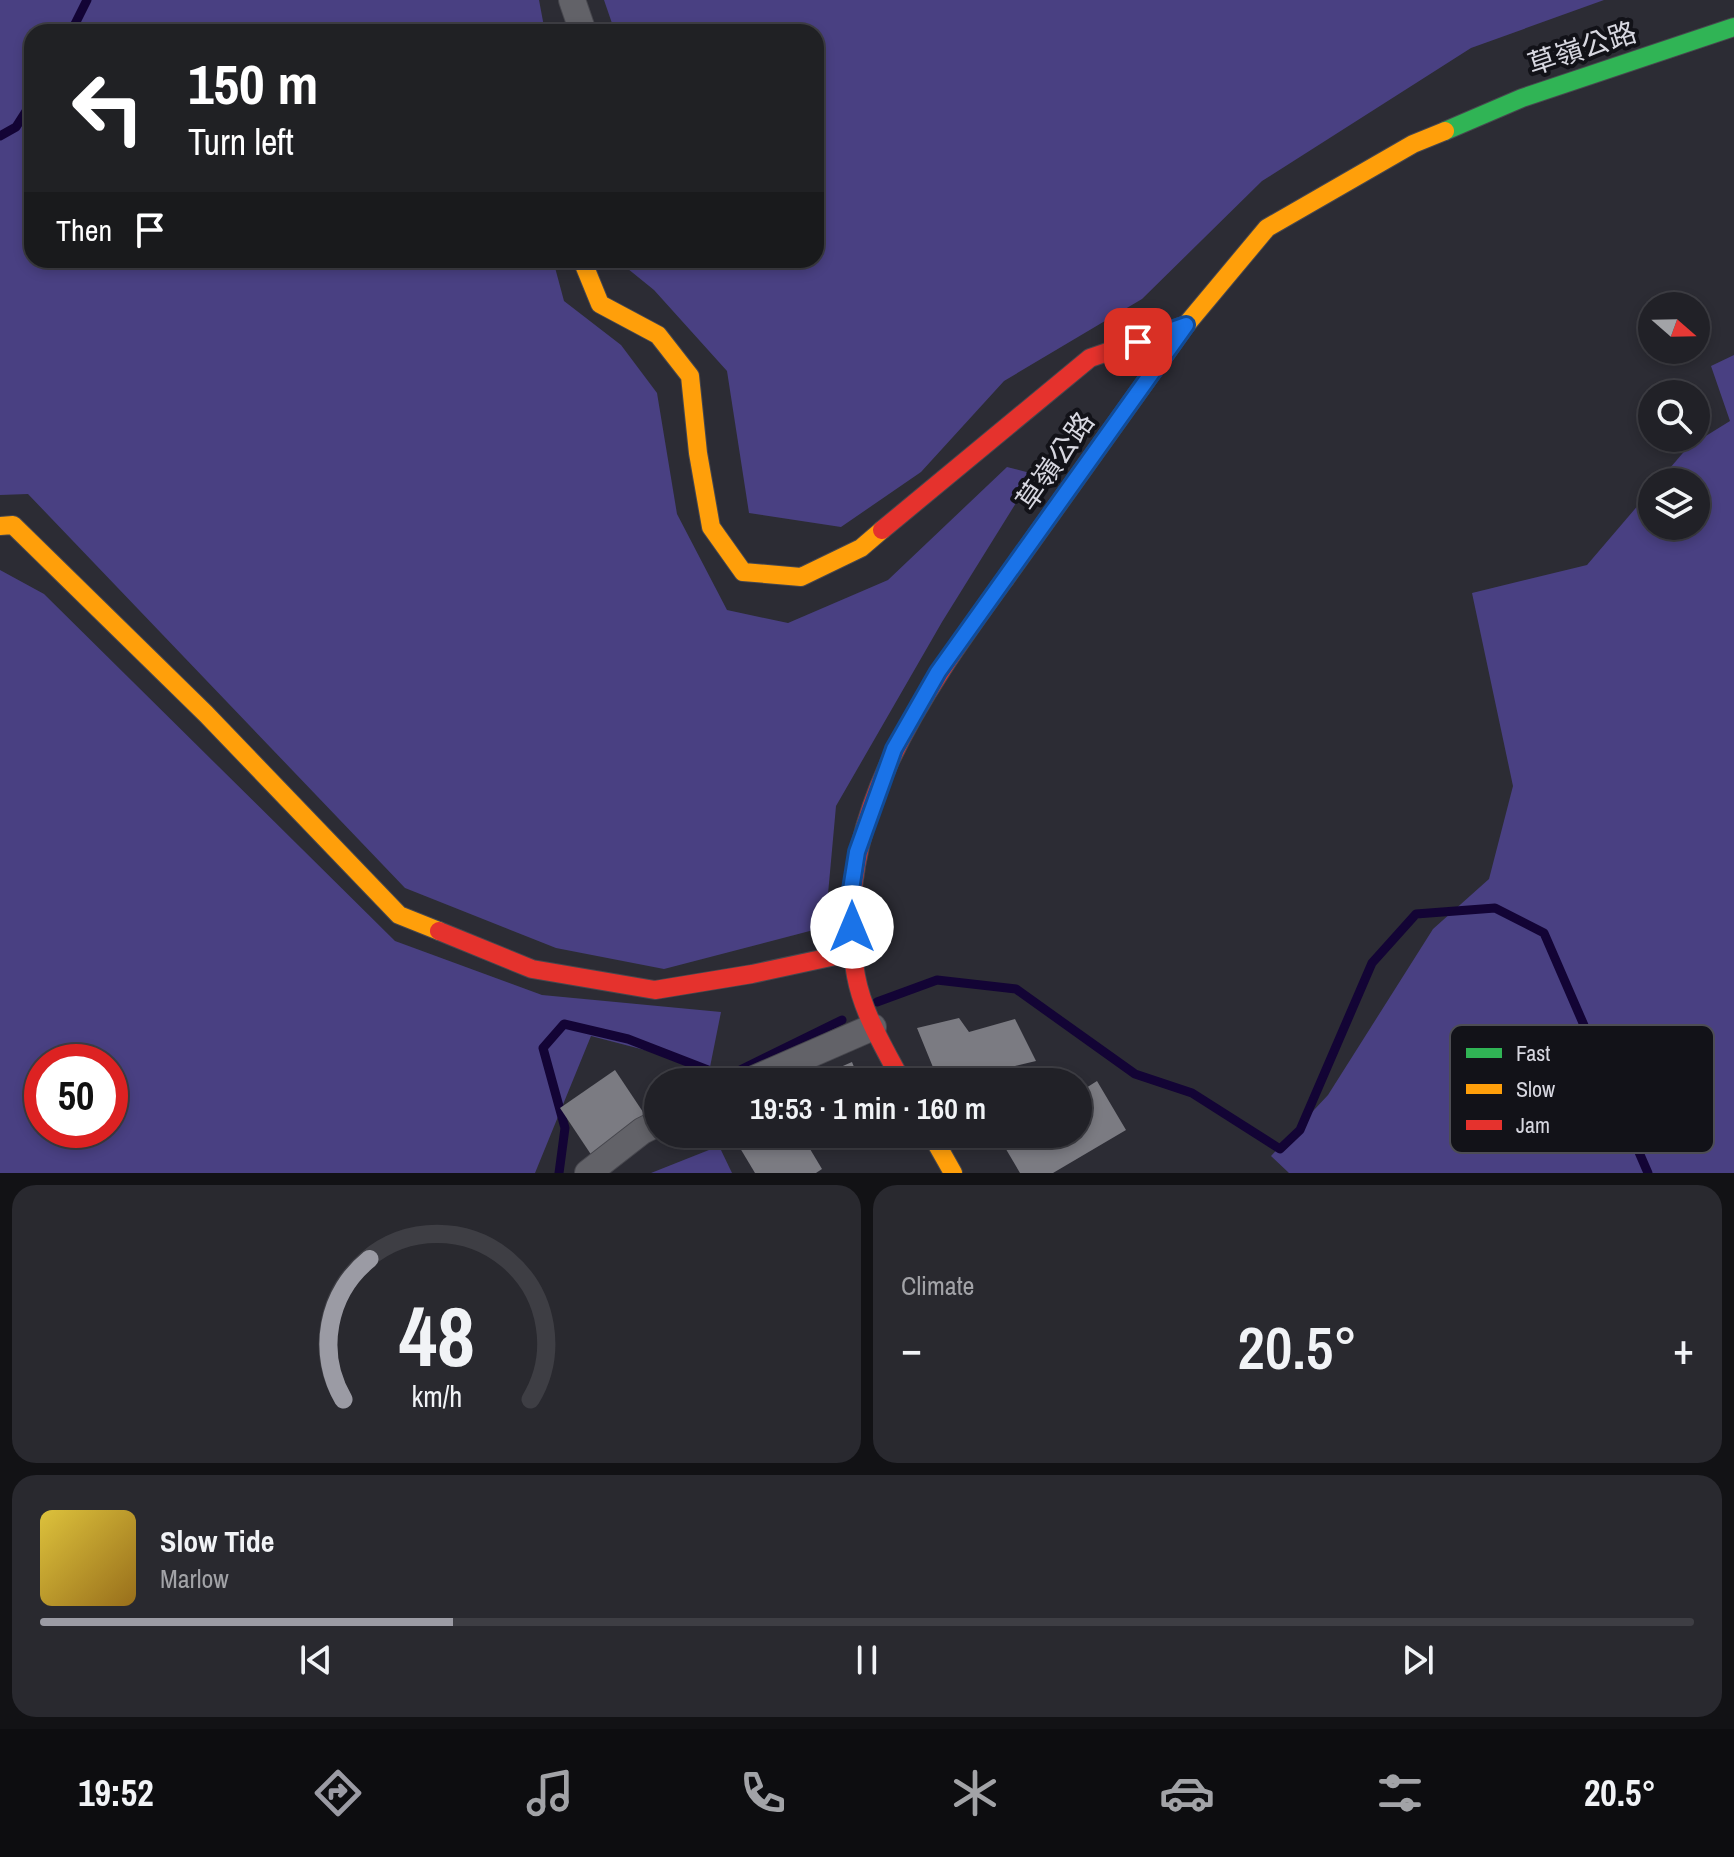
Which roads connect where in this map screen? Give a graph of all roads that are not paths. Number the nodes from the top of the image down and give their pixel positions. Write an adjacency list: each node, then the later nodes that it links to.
1 (572, 0): 2 (street)
2 (580, 24)
3 (1734, 27): 5 (street, 草嶺公路)
4 (585, 268): 5 (street)
5 (1186, 325): 7 (street, 草嶺公路)
6 (0, 526): 7 (street)
7 (854, 952): 8 (street, 草嶺公路)
8 (873, 1027): 9 (street); 10 (street, 草嶺公路)
9 (779, 1068)
10 (895, 1068)
11 (644, 1130): 13 (street)
12 (939, 1148): 14 (street)
13 (588, 1173)
14 (953, 1173)

